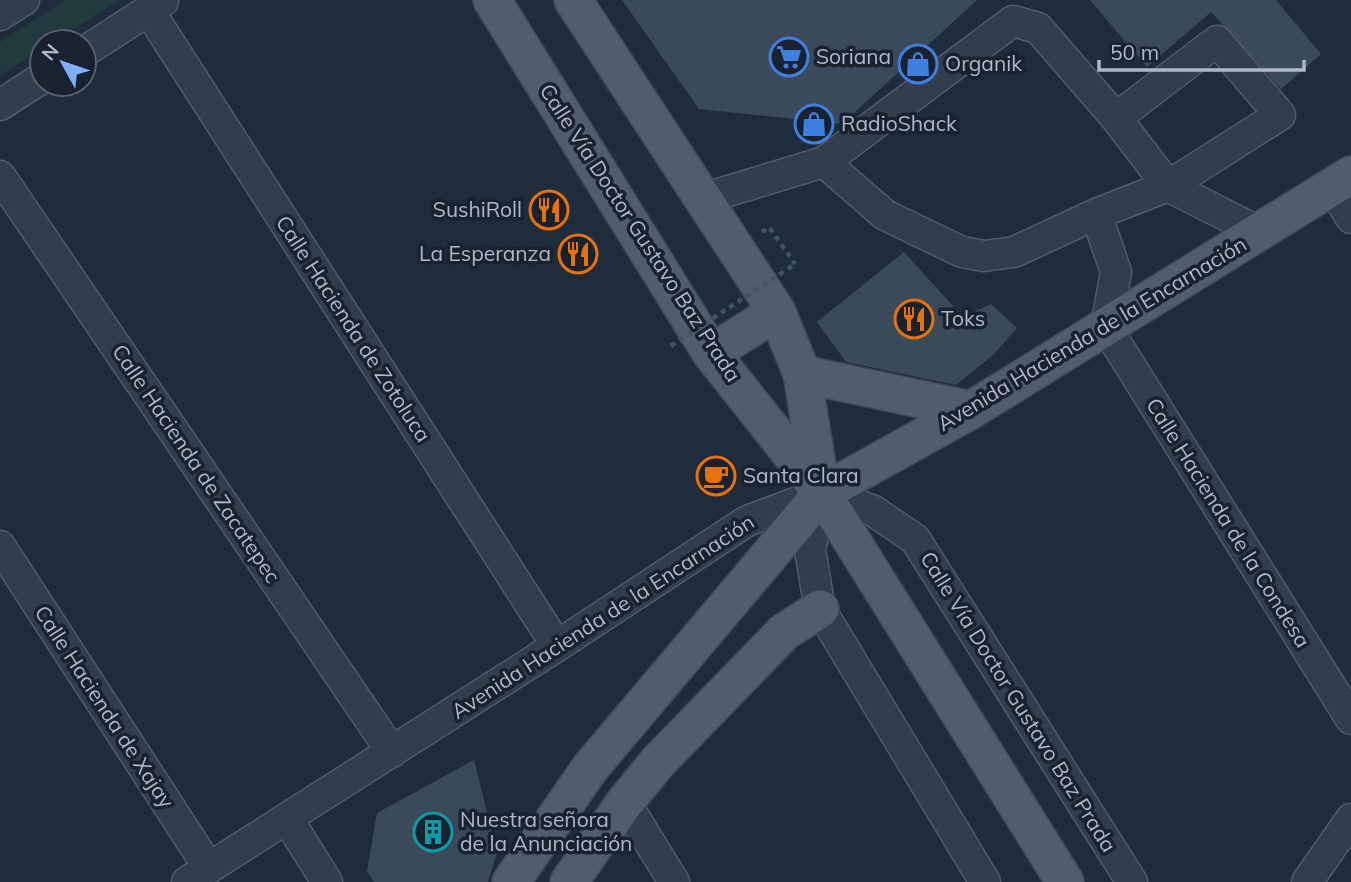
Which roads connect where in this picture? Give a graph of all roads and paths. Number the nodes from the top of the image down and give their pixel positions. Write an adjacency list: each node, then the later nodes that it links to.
1 (23, 0): 5 (street)
2 (492, 0): 22 (main road, Calle Vía Doctor Gustavo Baz Prada)
3 (573, 0): 14 (main road, Calle Vía Doctor Gustavo Baz Prada)
4 (157, 5): 6 (street); 28 (street, Calle Hacienda de Zotoluca)
5 (0, 15)
6 (98, 43)
7 (28, 87): 8 (street)
8 (0, 105)
9 (1116, 118): 10 (street); 13 (street); 13 (street)
10 (824, 162): 14 (street); 15 (street)
11 (0, 176): 30 (street, Calle Hacienda de Zacatepec)
12 (1341, 181): 16 (street); 18 (main road, Avenida Hacienda de la Encarnación)
13 (1168, 186): 15 (street); 18 (street)
14 (705, 198): 19 (main road, Calle Vía Doctor Gustavo Baz Prada)
15 (1096, 214): 20 (street)
16 (1351, 218)
17 (769, 227): 21 (path, bridge)
18 (1259, 232): 20 (main road, Avenida Hacienda de la Encarnación)
19 (777, 312): 22 (main road); 23 (main road, Calle Vía Doctor Gustavo Baz Prada)
20 (1106, 327): 24 (main road, Avenida Hacienda de la Encarnación); 29 (street, Calle Hacienda de la Condesa)
21 (671, 346)
22 (712, 353): 25 (main road, Calle Vía Doctor Gustavo Baz Prada)
23 (802, 374): 24 (main road); 25 (main road, Calle Vía Doctor Gustavo Baz Prada)
24 (971, 410): 25 (main road, Avenida Hacienda de la Encarnación)
25 (822, 493): 27 (street, Calle Vía Doctor Gustavo Baz Prada); 28 (street, Avenida Hacienda de la Encarnación); 36 (main road); 40 (main road, Calle Vía Doctor Gustavo Baz Prada); 41 (street, Calle Vía Doctor Gustavo Baz Prada)
26 (0, 546): 34 (street, Calle Hacienda de Xajay)
27 (820, 609): 31 (main road); 39 (street, Calle Vía Doctor Gustavo Baz Prada)
28 (557, 646): 30 (street, Avenida Hacienda de la Encarnación)
29 (1351, 719)
30 (392, 752): 32 (street, Avenida Hacienda de la Encarnación)
31 (625, 802): 37 (main road); 38 (street)
32 (287, 818): 34 (street, Avenida Hacienda de la Encarnación); 35 (street)
33 (1351, 819): 42 (street)
34 (198, 875)
35 (327, 882)
36 (511, 882)
37 (569, 882)
38 (674, 882)
39 (985, 882)
40 (1066, 882)
41 (1132, 882)
42 (1307, 882)

